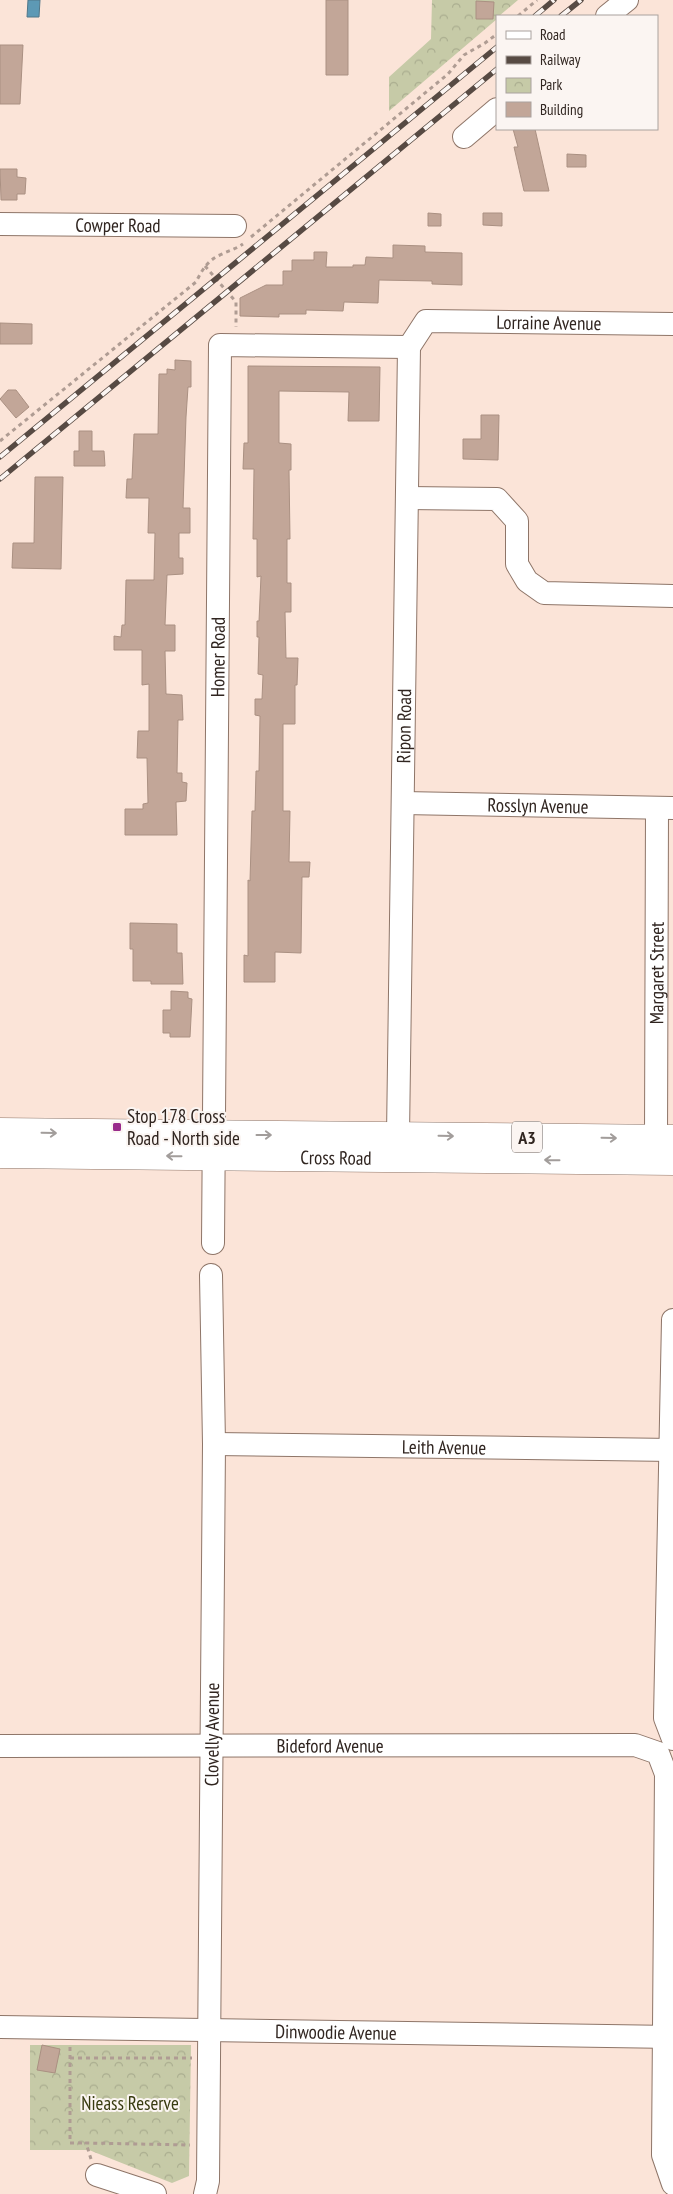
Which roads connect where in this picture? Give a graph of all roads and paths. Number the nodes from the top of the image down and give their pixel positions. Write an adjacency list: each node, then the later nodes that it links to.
1 (537, 0): 3 (path)
2 (627, 0): 4 (street)
3 (519, 15)
4 (608, 15)
5 (496, 110): 6 (street)
6 (464, 137)
7 (0, 224): 8 (street, Cowper Road)
8 (235, 226)
9 (205, 266): 11 (path)
10 (673, 324): 12 (street, Lorraine Avenue)
11 (236, 345): 12 (street, Homer Road); 18 (street, Homer Road)
12 (409, 347): 13 (street, Ripon Road)
13 (407, 498): 14 (street); 15 (street, Ripon Road)
14 (673, 596)
15 (403, 803): 16 (street, Rosslyn Avenue); 19 (street, Ripon Road)
16 (665, 808): 20 (street, Margaret Street)
17 (0, 1132): 18 (highway, Cross Road / A3, one-way to 18)
18 (213, 1145): 19 (highway, Cross Road / A3); 21 (highway, Cross Road / A3, one-way to 21); 22 (street)
19 (398, 1147): 20 (highway, Cross Road / A3, one-way to 20); 20 (highway, Cross Road / A3, one-way to 19)
20 (669, 1149)
21 (0, 1154)
22 (213, 1242)
23 (211, 1274): 25 (street, Clovelly Avenue)
24 (673, 1320): 26 (street)
25 (214, 1444): 26 (street, Leith Avenue); 28 (street, Clovelly Avenue)
26 (672, 1450): 27 (street)
27 (668, 1743): 28 (street, Bideford Avenue); 33 (street)
28 (212, 1745): 29 (street, Bideford Avenue); 32 (street, Clovelly Avenue)
29 (0, 1746)
30 (0, 2028): 31 (street, Dinwoodie Avenue)
31 (70, 2028): 32 (street, Dinwoodie Avenue); 34 (path)
32 (209, 2030): 33 (street, Dinwoodie Avenue); 35 (street, Clovelly Avenue)
33 (668, 2037): 39 (street)
34 (70, 2058): 35 (path); 36 (path)
35 (209, 2059): 37 (street, Clovelly Avenue)
36 (86, 2143): 37 (path); 38 (path)
37 (208, 2145): 41 (street, Clovelly Avenue)
38 (97, 2175): 40 (street)
39 (673, 2184)
40 (155, 2194)
41 (205, 2194)

